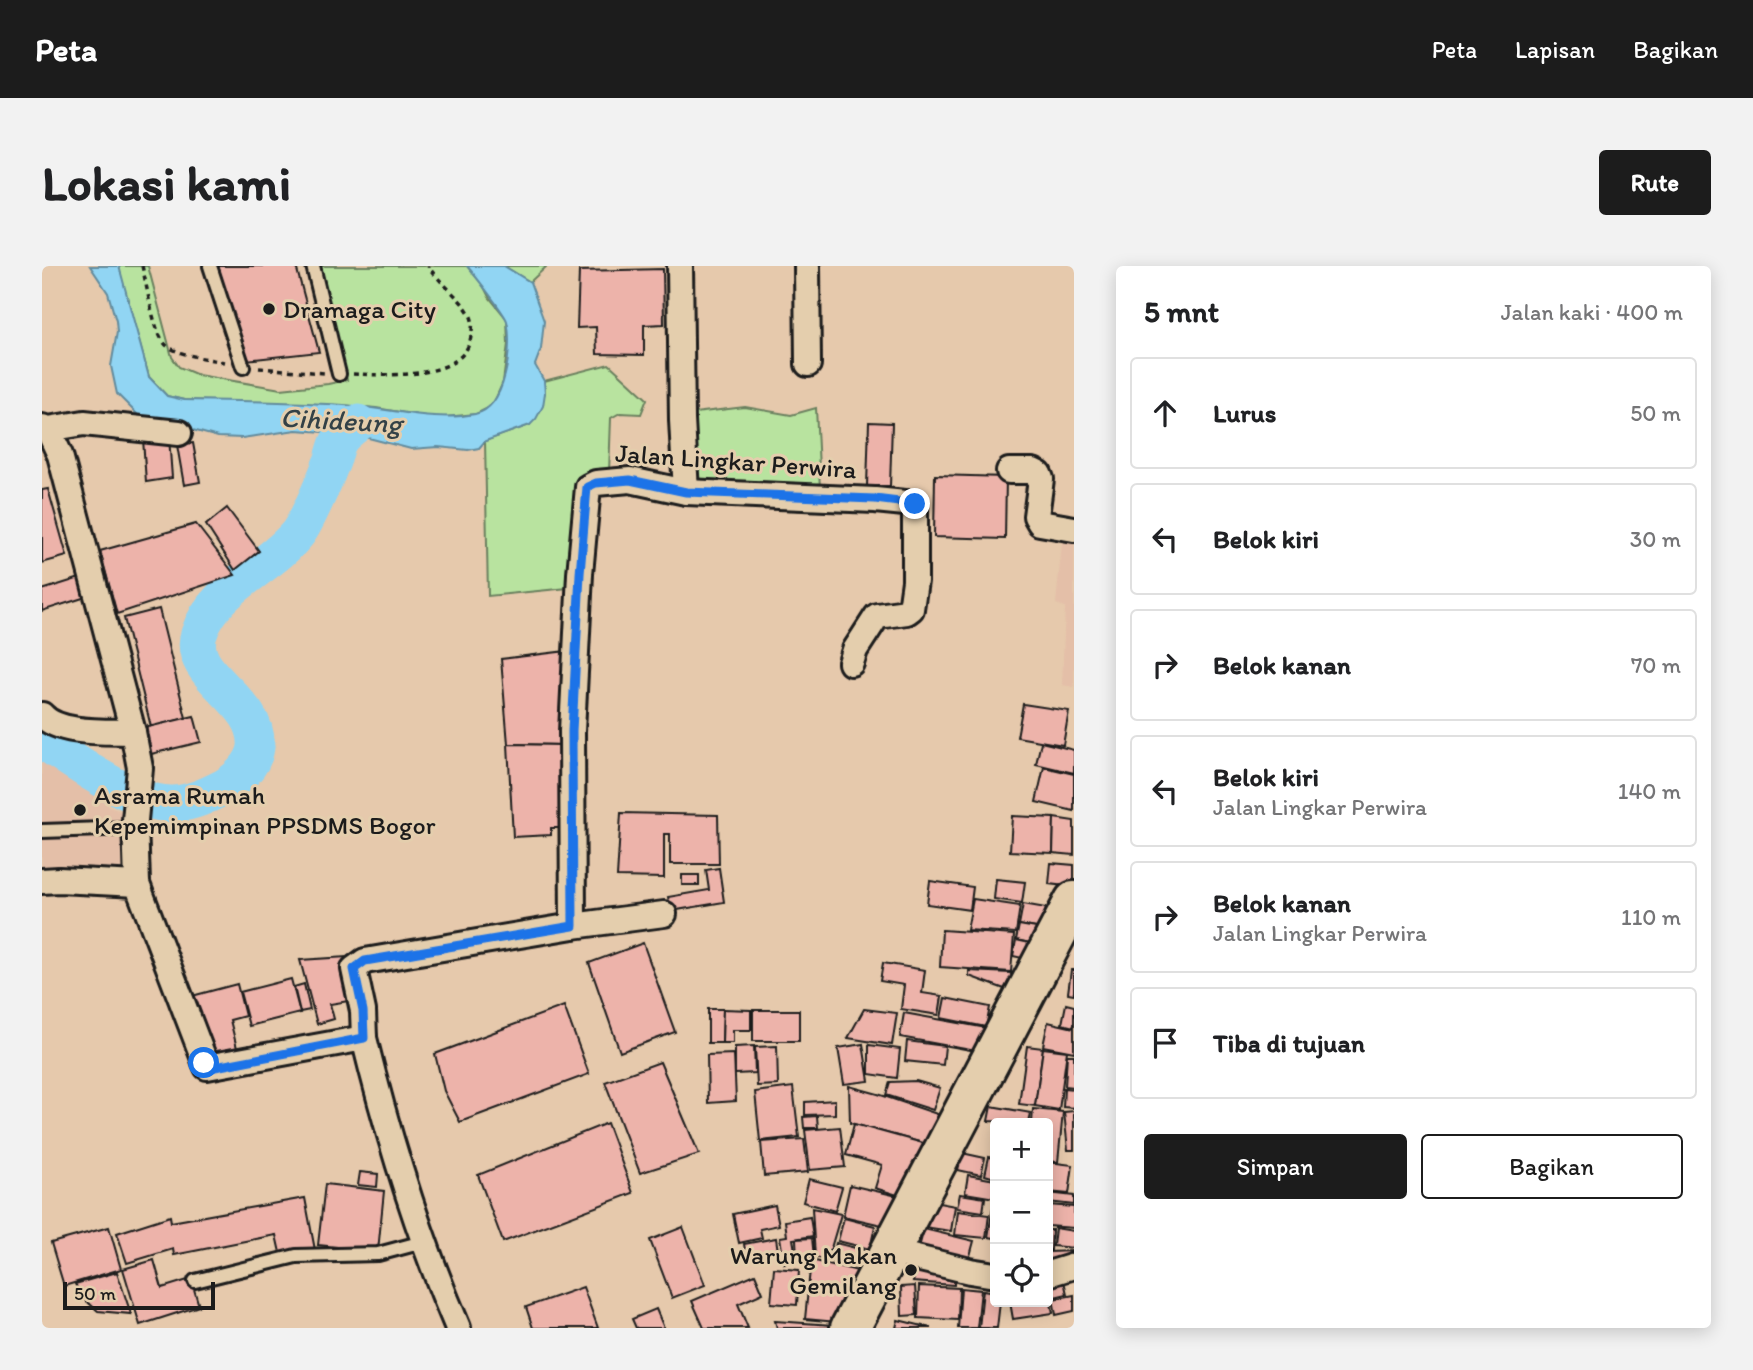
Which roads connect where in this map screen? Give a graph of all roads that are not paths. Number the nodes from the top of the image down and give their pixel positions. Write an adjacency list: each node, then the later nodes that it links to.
1 (210, 266): 6 (lane)
2 (313, 266): 7 (lane)
3 (680, 266): 11 (street)
4 (807, 266): 5 (street)
5 (808, 364)
6 (243, 367)
7 (339, 374)
8 (45, 428): 9 (street); 15 (street)
9 (179, 433)
10 (1009, 471): 12 (street)
11 (686, 492): 13 (street, Jalan Lingkar Perwira); 22 (street, Jalan Lingkar Perwira)
12 (1074, 529)
13 (851, 663)
14 (42, 715): 15 (street)
15 (133, 732): 16 (street)
16 (135, 824): 17 (lane); 19 (street)
17 (42, 831)
18 (42, 881): 19 (street)
19 (137, 884): 23 (street)
20 (1074, 901): 25 (highway)
21 (664, 914): 22 (street)
22 (573, 926): 23 (street)
23 (364, 1038): 24 (street)
24 (423, 1242): 29 (lane); 30 (street)
25 (891, 1252): 28 (street); 31 (highway)
26 (1074, 1266): 27 (street)
27 (1053, 1272)
28 (990, 1274)
29 (195, 1281)
30 (458, 1328)
31 (850, 1328)

